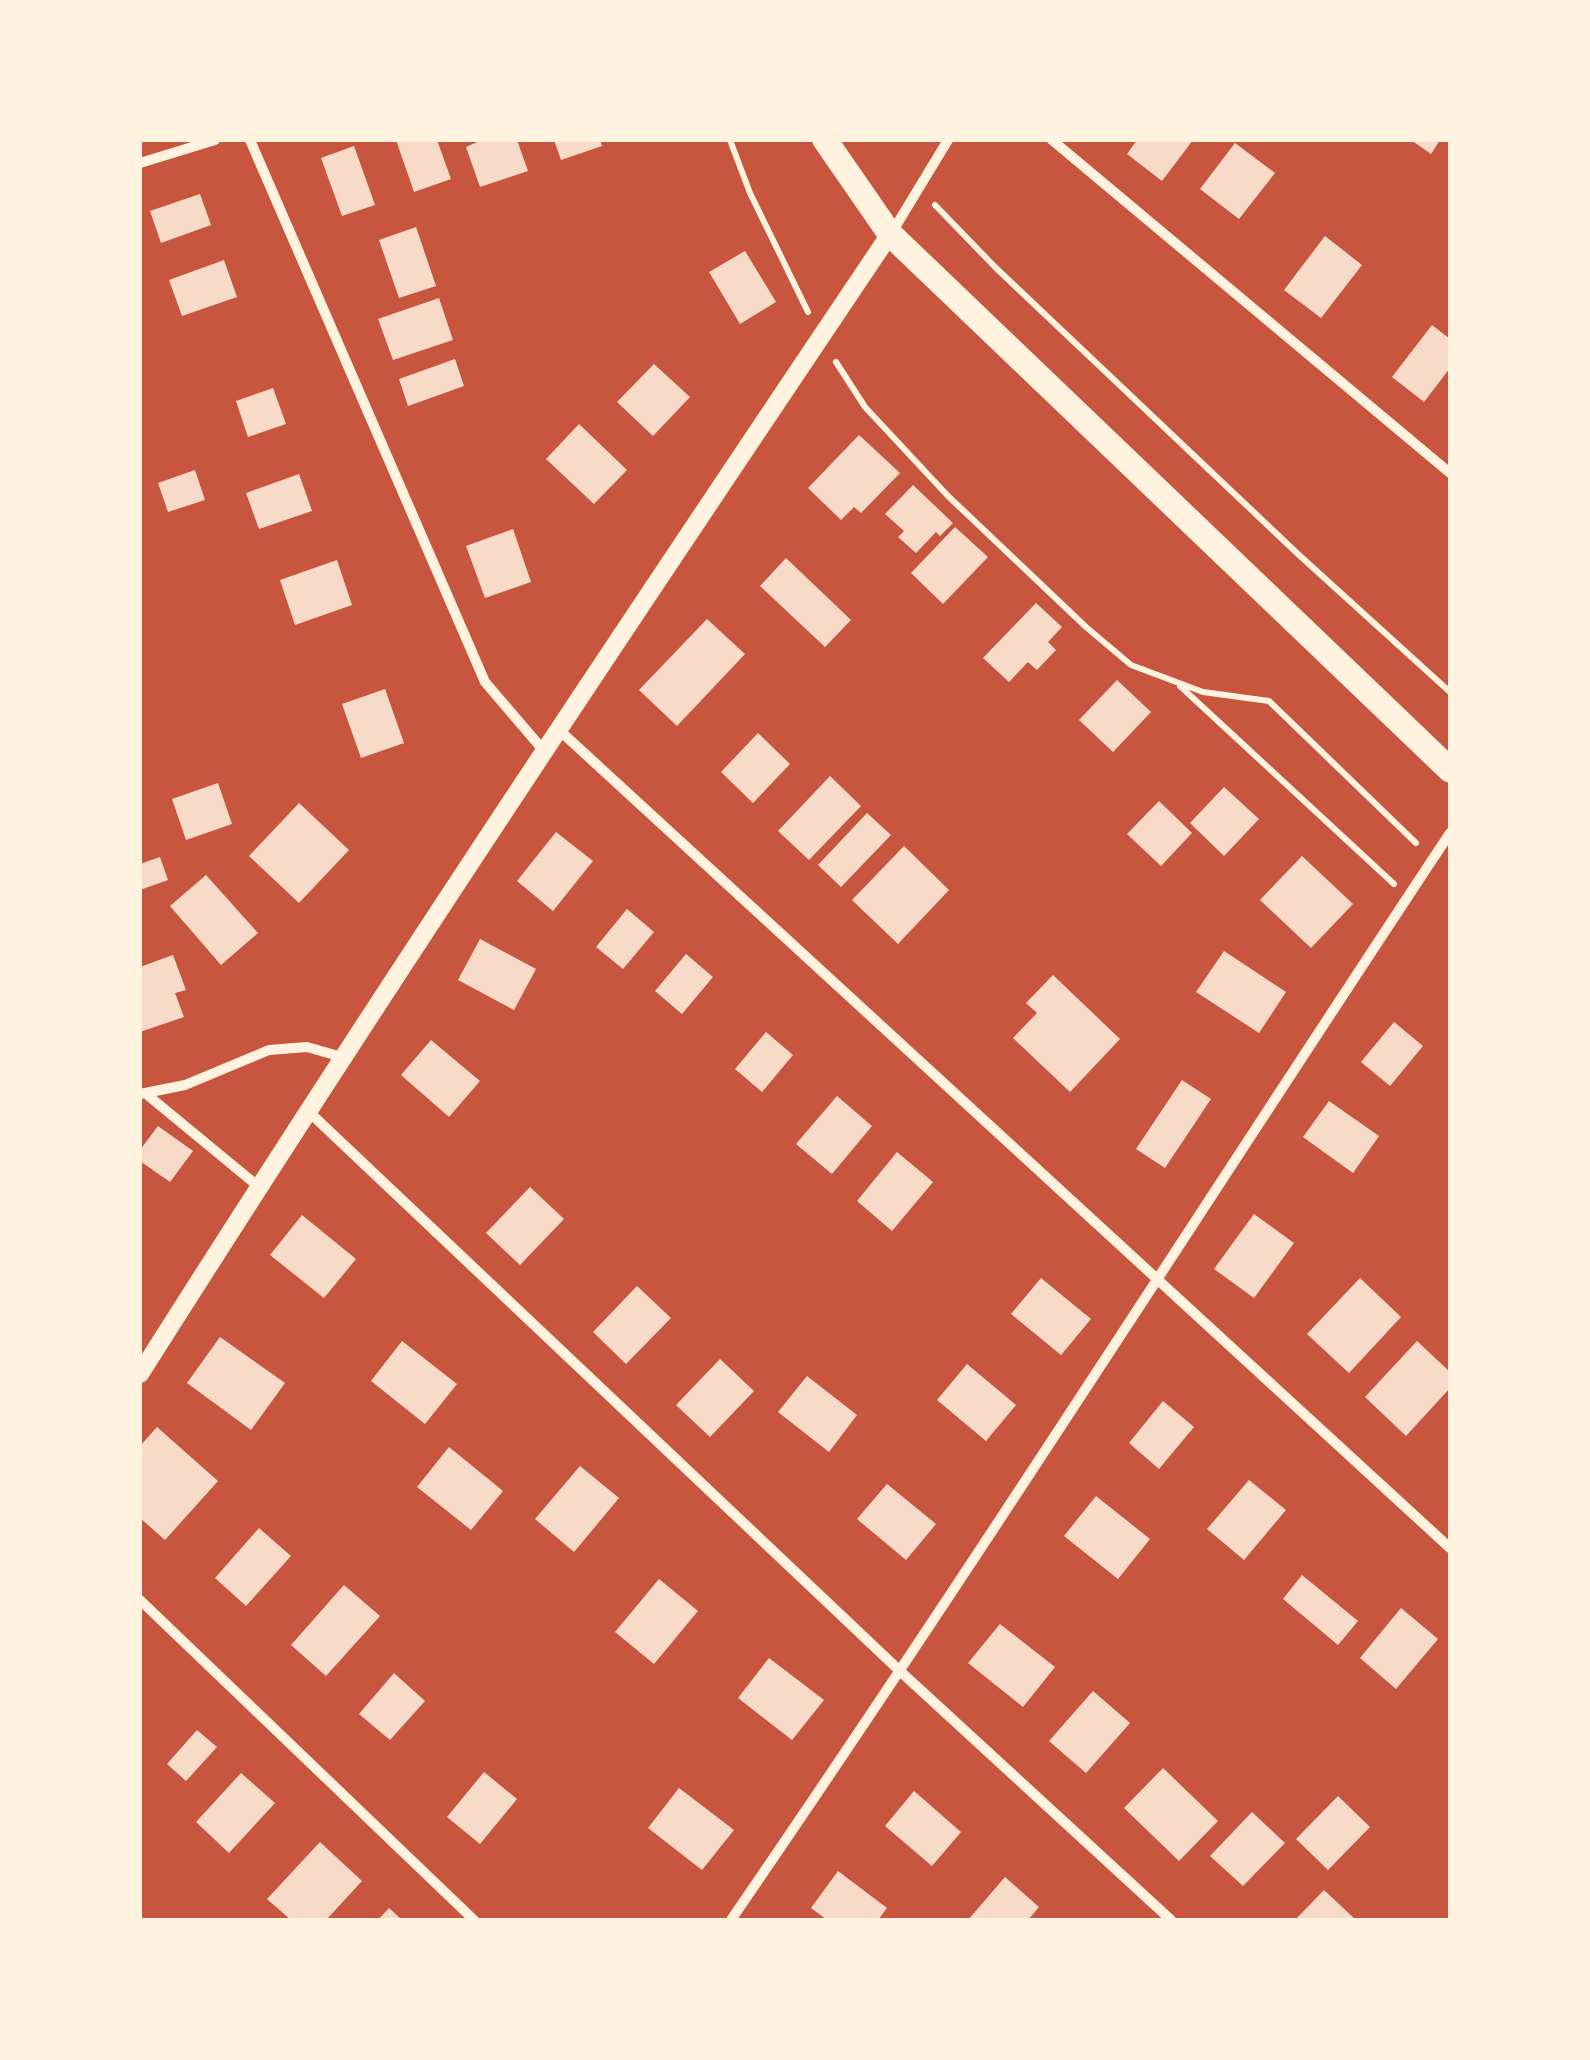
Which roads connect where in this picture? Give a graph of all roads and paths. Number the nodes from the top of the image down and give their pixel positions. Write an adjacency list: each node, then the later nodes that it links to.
1 (215, 140): 7 (street)
2 (250, 140): 15 (street)
3 (730, 140): 10 (path)
4 (825, 140): 9 (main road)
5 (948, 140): 8 (street)
6 (1052, 140): 11 (street)
7 (140, 163)
8 (919, 188): 9 (street); 13 (path)
9 (890, 234): 10 (street); 16 (main road)
10 (821, 338): 12 (path); 14 (street)
11 (1450, 473)
12 (1175, 681): 18 (path); 18 (path)
13 (1450, 692)
14 (558, 729): 15 (street); 24 (street)
15 (544, 750): 20 (street)
16 (1450, 770)
17 (1450, 834): 19 (street)
18 (1420, 852): 19 (path)
19 (1428, 866): 24 (street)
20 (342, 1057): 21 (street); 22 (street)
21 (143, 1094): 23 (street)
22 (308, 1110): 23 (street); 28 (street)
23 (259, 1187): 25 (street)
24 (1157, 1276): 26 (street); 28 (street)
25 (140, 1374)
26 (1450, 1548)
27 (140, 1600): 29 (street)
28 (901, 1672): 30 (street); 31 (street)
29 (474, 1920)
30 (731, 1920)
31 (1171, 1920)

